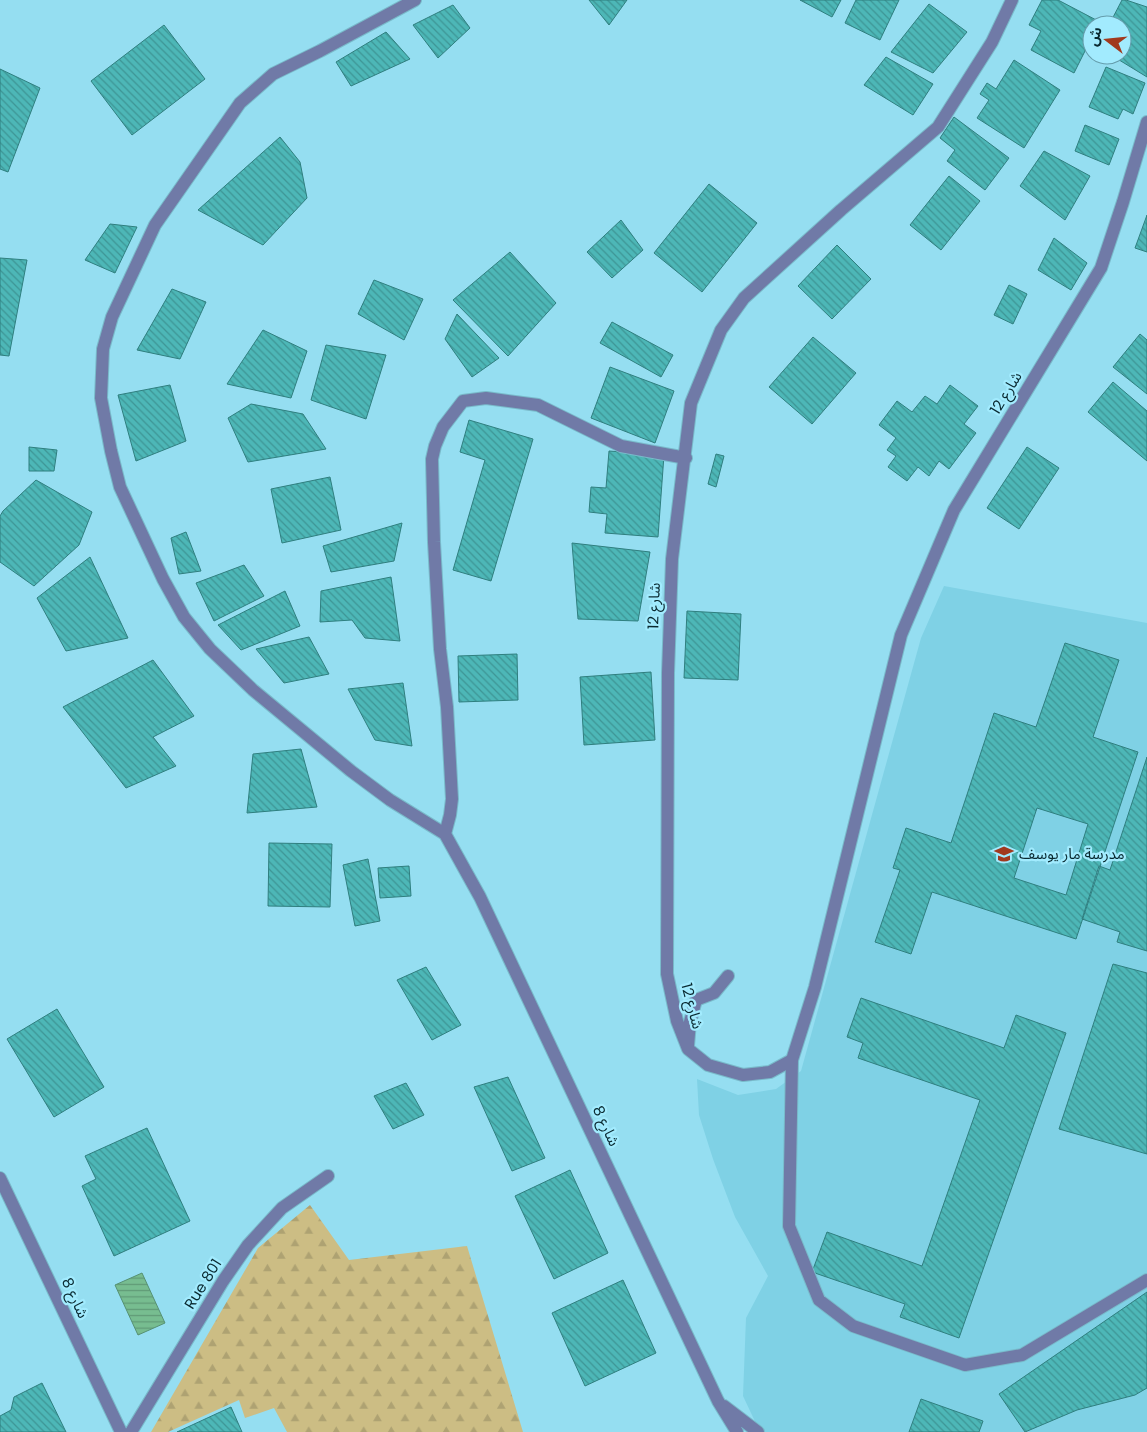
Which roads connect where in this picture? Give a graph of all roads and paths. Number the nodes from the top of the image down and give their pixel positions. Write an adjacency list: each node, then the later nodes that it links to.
1 (415, 0): 5 (street)
2 (1012, 0): 4 (street, شارع 12)
3 (1147, 122): 8 (street, شارع 12)
4 (686, 458): 5 (street); 7 (street, شارع 12)
5 (444, 834): 12 (street, شارع 8)
6 (728, 976): 7 (street)
7 (688, 1048): 8 (street, شارع 12)
8 (792, 1060): 11 (street)
9 (328, 1176): 14 (street, Rue 801)
10 (0, 1178): 13 (street, شارع 8)
11 (1147, 1280)
12 (718, 1401): 15 (street, شارع 8); 16 (street)
13 (121, 1432)
14 (131, 1432)
15 (736, 1432)
16 (758, 1432)

